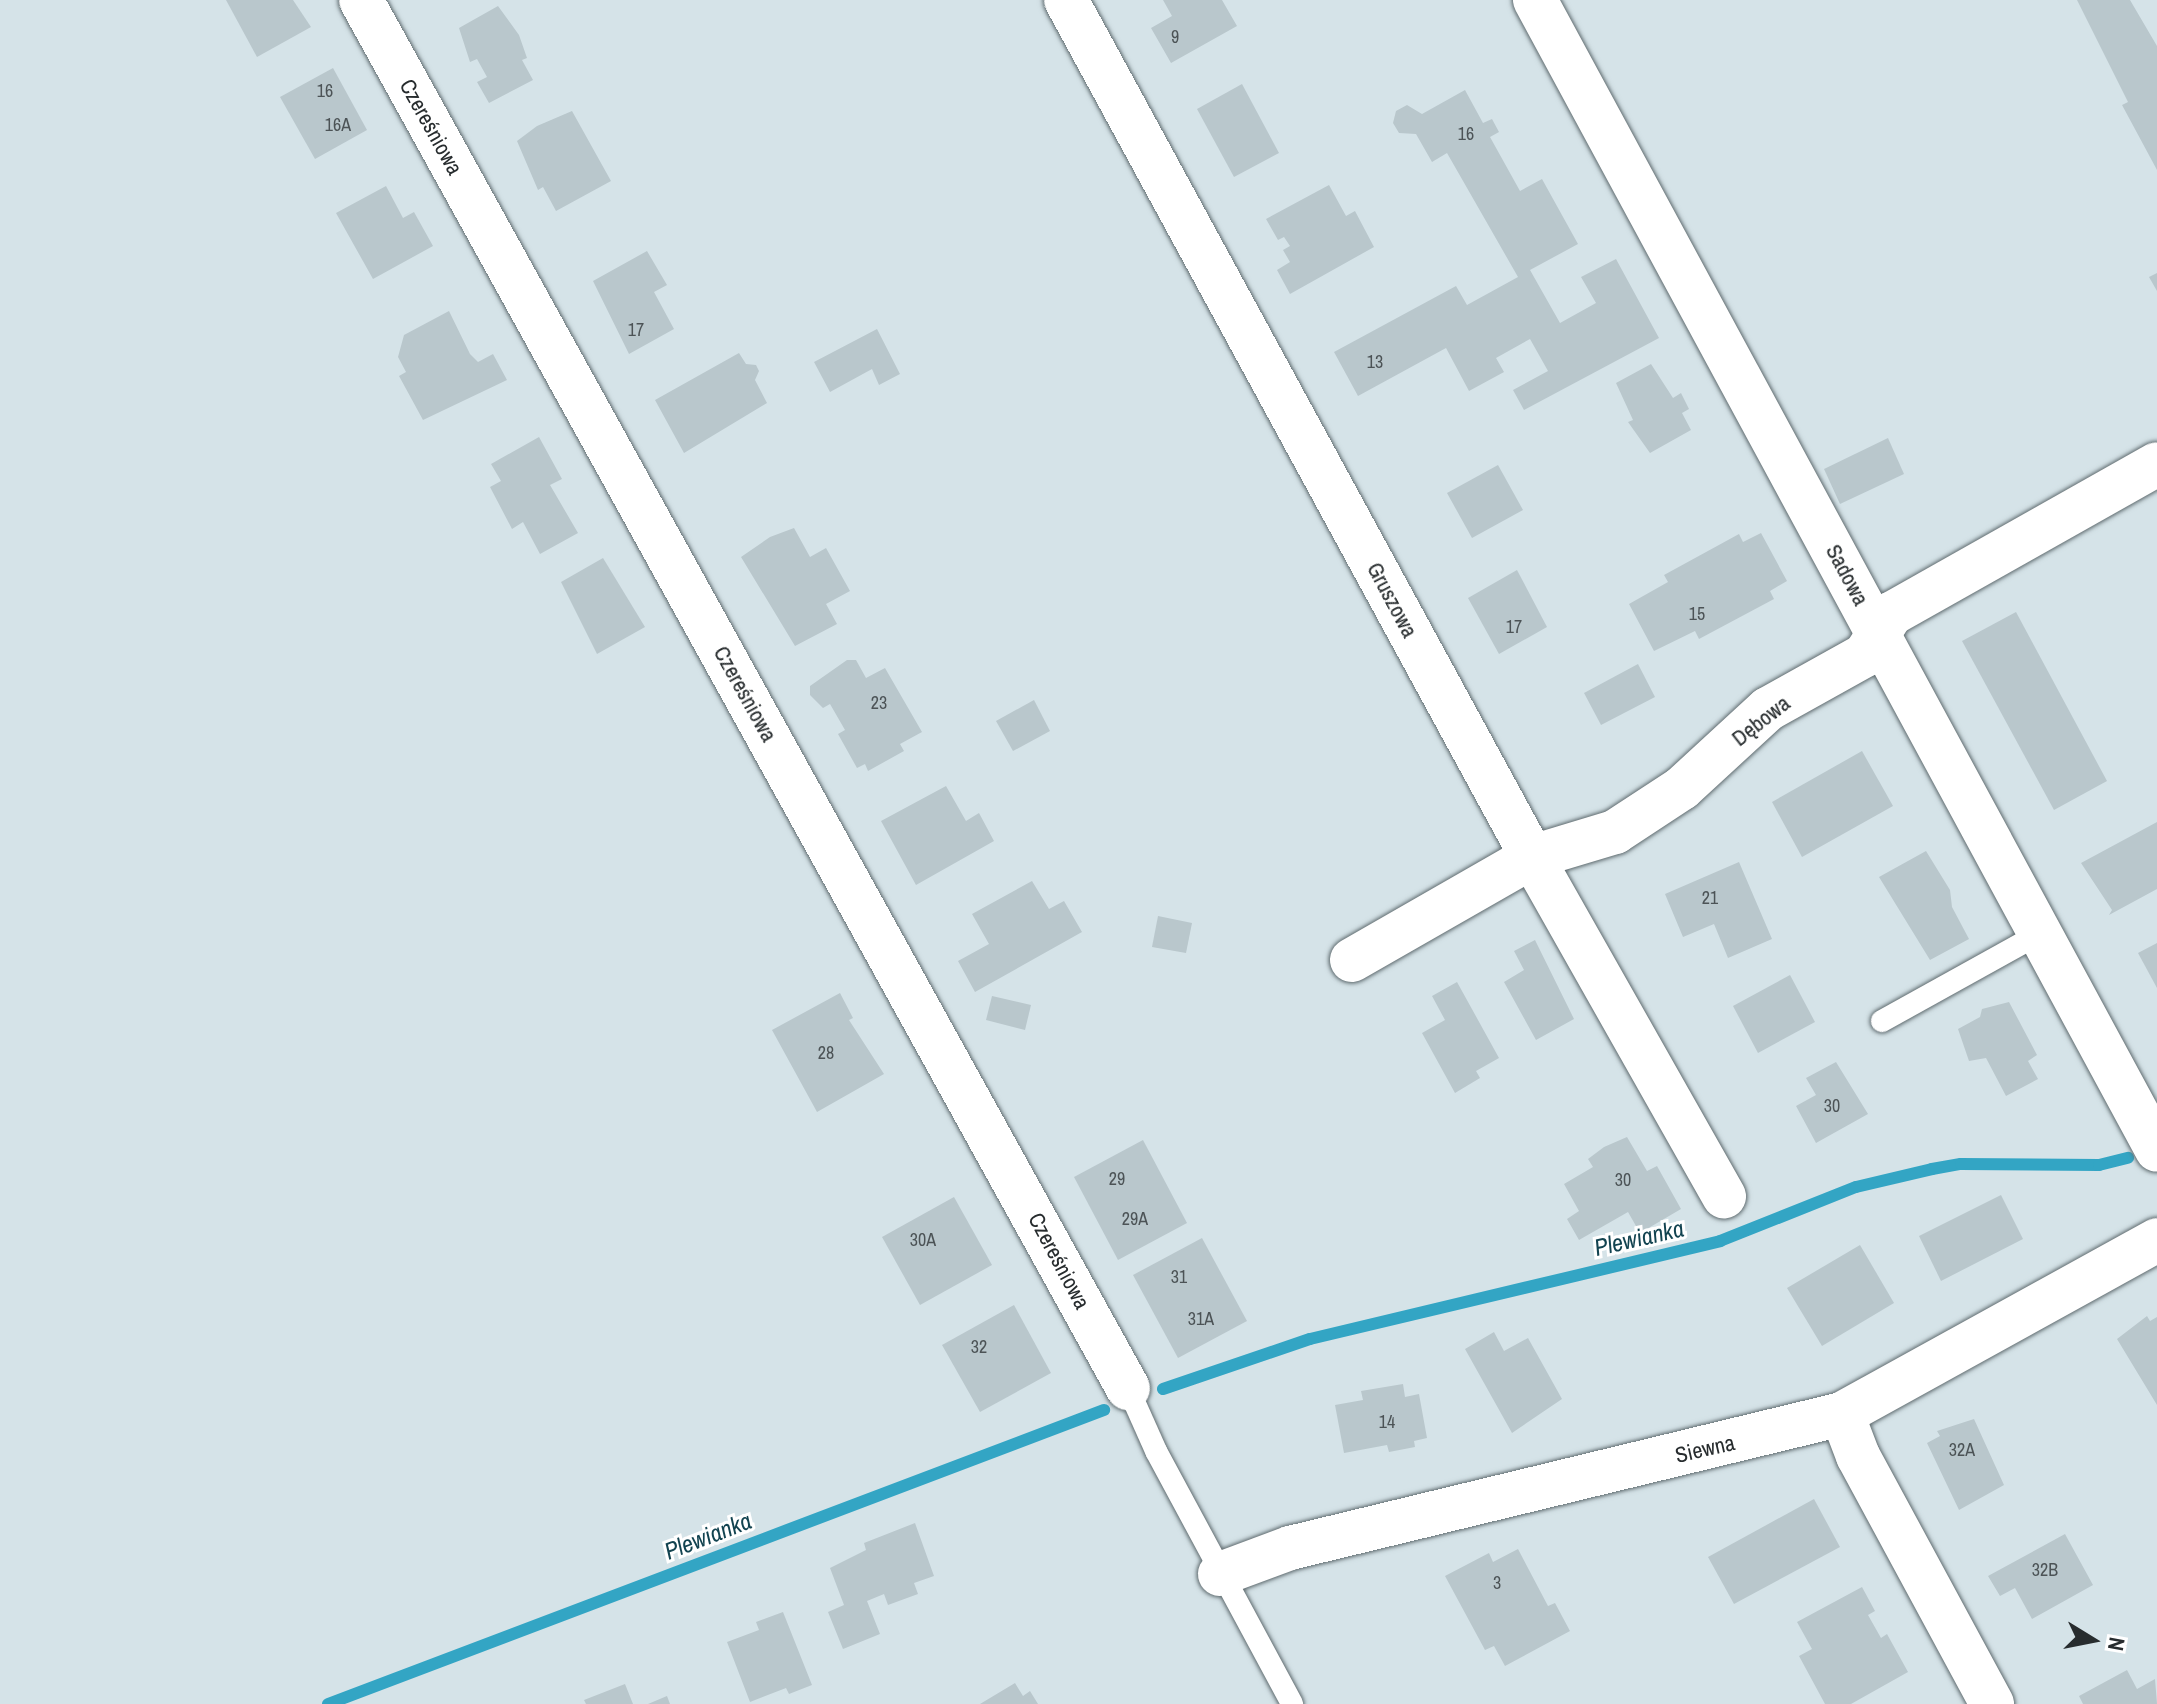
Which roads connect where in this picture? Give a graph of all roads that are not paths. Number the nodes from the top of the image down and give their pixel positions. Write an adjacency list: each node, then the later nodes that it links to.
1 (361, 0): 13 (street, Czereśniowa)
2 (1066, 0): 6 (street, Gruszowa)
3 (1535, 0): 5 (street, Sadowa)
4 (2157, 464): 5 (street, Dębowa)
5 (1878, 633): 6 (street, Dębowa); 7 (street, Sadowa)
6 (1532, 857): 8 (street, Dębowa); 11 (street, Gruszowa)
7 (2039, 934): 9 (lane); 10 (street, Sadowa)
8 (1352, 960)
9 (1882, 1021)
10 (2157, 1150)
11 (1724, 1196)
12 (2157, 1240): 14 (street, Siewna)
13 (1128, 1388): 15 (lane)
14 (1842, 1414): 15 (street, Siewna); 17 (street)
15 (1220, 1574): 16 (lane)
16 (1292, 1704)
17 (1992, 1704)

